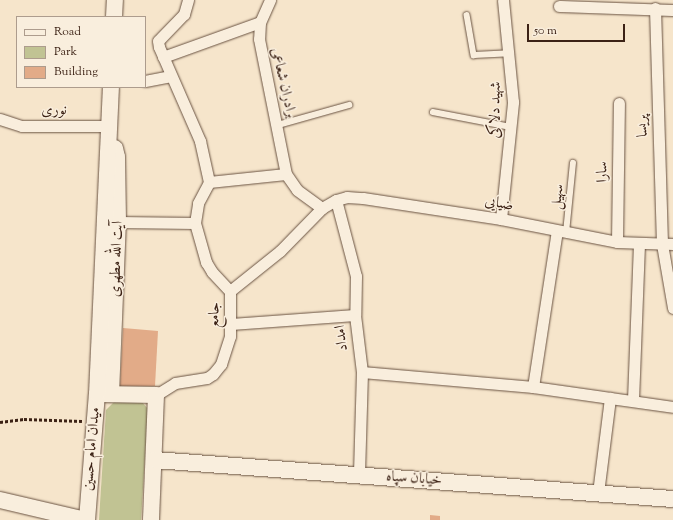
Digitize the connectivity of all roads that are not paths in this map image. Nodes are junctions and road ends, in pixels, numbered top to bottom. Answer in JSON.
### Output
{"nodes":[{"id":1,"x":115,"y":0,"type":"edge"},
{"id":2,"x":188,"y":0,"type":"edge"},
{"id":3,"x":270,"y":0,"type":"edge"},
{"id":4,"x":503,"y":0,"type":"edge"},
{"id":5,"x":559,"y":6,"type":"dead end"},
{"id":6,"x":655,"y":8,"type":"junction"},
{"id":7,"x":673,"y":10,"type":"edge"},
{"id":8,"x":467,"y":15,"type":"dead end"},
{"id":9,"x":114,"y":16,"type":"edge"},
{"id":10,"x":260,"y":22,"type":"junction"},
{"id":11,"x":509,"y":53,"type":"junction"},
{"id":12,"x":163,"y":56,"type":"junction"},
{"id":13,"x":170,"y":76,"type":"junction"},
{"id":14,"x":146,"y":81,"type":"edge"},
{"id":15,"x":112,"y":88,"type":"edge"},
{"id":16,"x":619,"y":103,"type":"dead end"},
{"id":17,"x":349,"y":105,"type":"dead end"},
{"id":18,"x":433,"y":112,"type":"dead end"},
{"id":19,"x":0,"y":119,"type":"edge"},
{"id":20,"x":278,"y":125,"type":"junction"},
{"id":21,"x":108,"y":126,"type":"junction"},
{"id":22,"x":512,"y":128,"type":"junction"},
{"id":23,"x":573,"y":163,"type":"dead end"},
{"id":24,"x":286,"y":174,"type":"junction"},
{"id":25,"x":209,"y":182,"type":"junction"},
{"id":26,"x":336,"y":200,"type":"junction"},
{"id":27,"x":322,"y":208,"type":"junction"},
{"id":28,"x":501,"y":220,"type":"junction"},
{"id":29,"x":118,"y":222,"type":"junction"},
{"id":30,"x":195,"y":223,"type":"junction"},
{"id":31,"x":561,"y":232,"type":"junction"},
{"id":32,"x":617,"y":242,"type":"junction"},
{"id":33,"x":639,"y":244,"type":"junction"},
{"id":34,"x":667,"y":244,"type":"edge"},
{"id":35,"x":230,"y":290,"type":"junction"},
{"id":36,"x":673,"y":308,"type":"edge"},
{"id":37,"x":355,"y":315,"type":"junction"},
{"id":38,"x":231,"y":324,"type":"junction"},
{"id":39,"x":362,"y":372,"type":"junction"},
{"id":40,"x":534,"y":387,"type":"junction"},
{"id":41,"x":104,"y":394,"type":"junction"},
{"id":42,"x":156,"y":395,"type":"junction"},
{"id":43,"x":610,"y":398,"type":"junction"},
{"id":44,"x":633,"y":400,"type":"junction"},
{"id":45,"x":673,"y":407,"type":"edge"},
{"id":46,"x":155,"y":460,"type":"junction"},
{"id":47,"x":359,"y":475,"type":"junction"},
{"id":48,"x":598,"y":493,"type":"junction"},
{"id":49,"x":673,"y":499,"type":"edge"},
{"id":50,"x":0,"y":500,"type":"edge"},
{"id":51,"x":58,"y":517,"type":"edge"},
{"id":52,"x":86,"y":520,"type":"edge"},
{"id":53,"x":151,"y":520,"type":"edge"}],
"edges":[{"from":1,"to":9,"type":"main road"},
{"from":2,"to":12,"type":"street"},
{"from":3,"to":10,"type":"street","name":"برادران شعاعی"},
{"from":4,"to":11,"type":"street","name":"شهید دلاکی"},
{"from":5,"to":6,"type":"street"},
{"from":6,"to":7,"type":"street"},
{"from":6,"to":34,"type":"street","name":"پریسا"},
{"from":8,"to":11,"type":"lane"},
{"from":10,"to":12,"type":"street"},
{"from":10,"to":20,"type":"street","name":"برادران شعاعی"},
{"from":11,"to":22,"type":"street","name":"شهید دلاکی"},
{"from":12,"to":13,"type":"street"},
{"from":13,"to":14,"type":"street"},
{"from":13,"to":25,"type":"street"},
{"from":15,"to":21,"type":"main road","name":"آیت الله مطهری"},
{"from":16,"to":32,"type":"street","name":"سارا"},
{"from":17,"to":20,"type":"lane"},
{"from":18,"to":22,"type":"lane"},
{"from":19,"to":21,"type":"street","name":"نوری"},
{"from":20,"to":24,"type":"street","name":"برادران شعاعی"},
{"from":21,"to":29,"type":"main road","name":"آیت الله مطهری"},
{"from":21,"to":41,"type":"main road","name":"آیت الله مطهری"},
{"from":22,"to":28,"type":"street","name":"شهید دلاکی"},
{"from":23,"to":31,"type":"lane","name":"سهیل"},
{"from":24,"to":25,"type":"street"},
{"from":24,"to":27,"type":"street"},
{"from":25,"to":30,"type":"street"},
{"from":26,"to":27,"type":"street","name":"ضیایی"},
{"from":26,"to":28,"type":"street","name":"ضیایی"},
{"from":26,"to":37,"type":"street","name":"امداد"},
{"from":27,"to":35,"type":"street","name":"جامع"},
{"from":28,"to":31,"type":"street","name":"ضیایی"},
{"from":29,"to":30,"type":"street"},
{"from":29,"to":41,"type":"main road","name":"آیت الله مطهری"},
{"from":30,"to":35,"type":"street"},
{"from":31,"to":32,"type":"street","name":"ضیایی"},
{"from":31,"to":40,"type":"street"},
{"from":32,"to":33,"type":"street","name":"ضیایی"},
{"from":33,"to":34,"type":"street","name":"ضیایی"},
{"from":33,"to":44,"type":"street"},
{"from":34,"to":36,"type":"street","name":"پریسا"},
{"from":35,"to":38,"type":"street","name":"جامع"},
{"from":37,"to":38,"type":"street"},
{"from":37,"to":39,"type":"street","name":"امداد"},
{"from":38,"to":42,"type":"street","name":"جامع"},
{"from":39,"to":40,"type":"street"},
{"from":39,"to":47,"type":"street","name":"امداد"},
{"from":40,"to":43,"type":"street"},
{"from":41,"to":42,"type":"main road","name":"میدان امام حسین"},
{"from":41,"to":52,"type":"main road","name":"میدان امام حسین"},
{"from":42,"to":46,"type":"main road"},
{"from":43,"to":44,"type":"street"},
{"from":43,"to":48,"type":"street"},
{"from":44,"to":45,"type":"street"},
{"from":46,"to":47,"type":"main road","name":"خیابان سپاه"},
{"from":46,"to":53,"type":"main road"},
{"from":47,"to":48,"type":"main road","name":"خیابان سپاه"},
{"from":48,"to":49,"type":"main road","name":"خیابان سپاه"},
{"from":50,"to":51,"type":"main road"},
{"from":51,"to":52,"type":"main road"}]}
